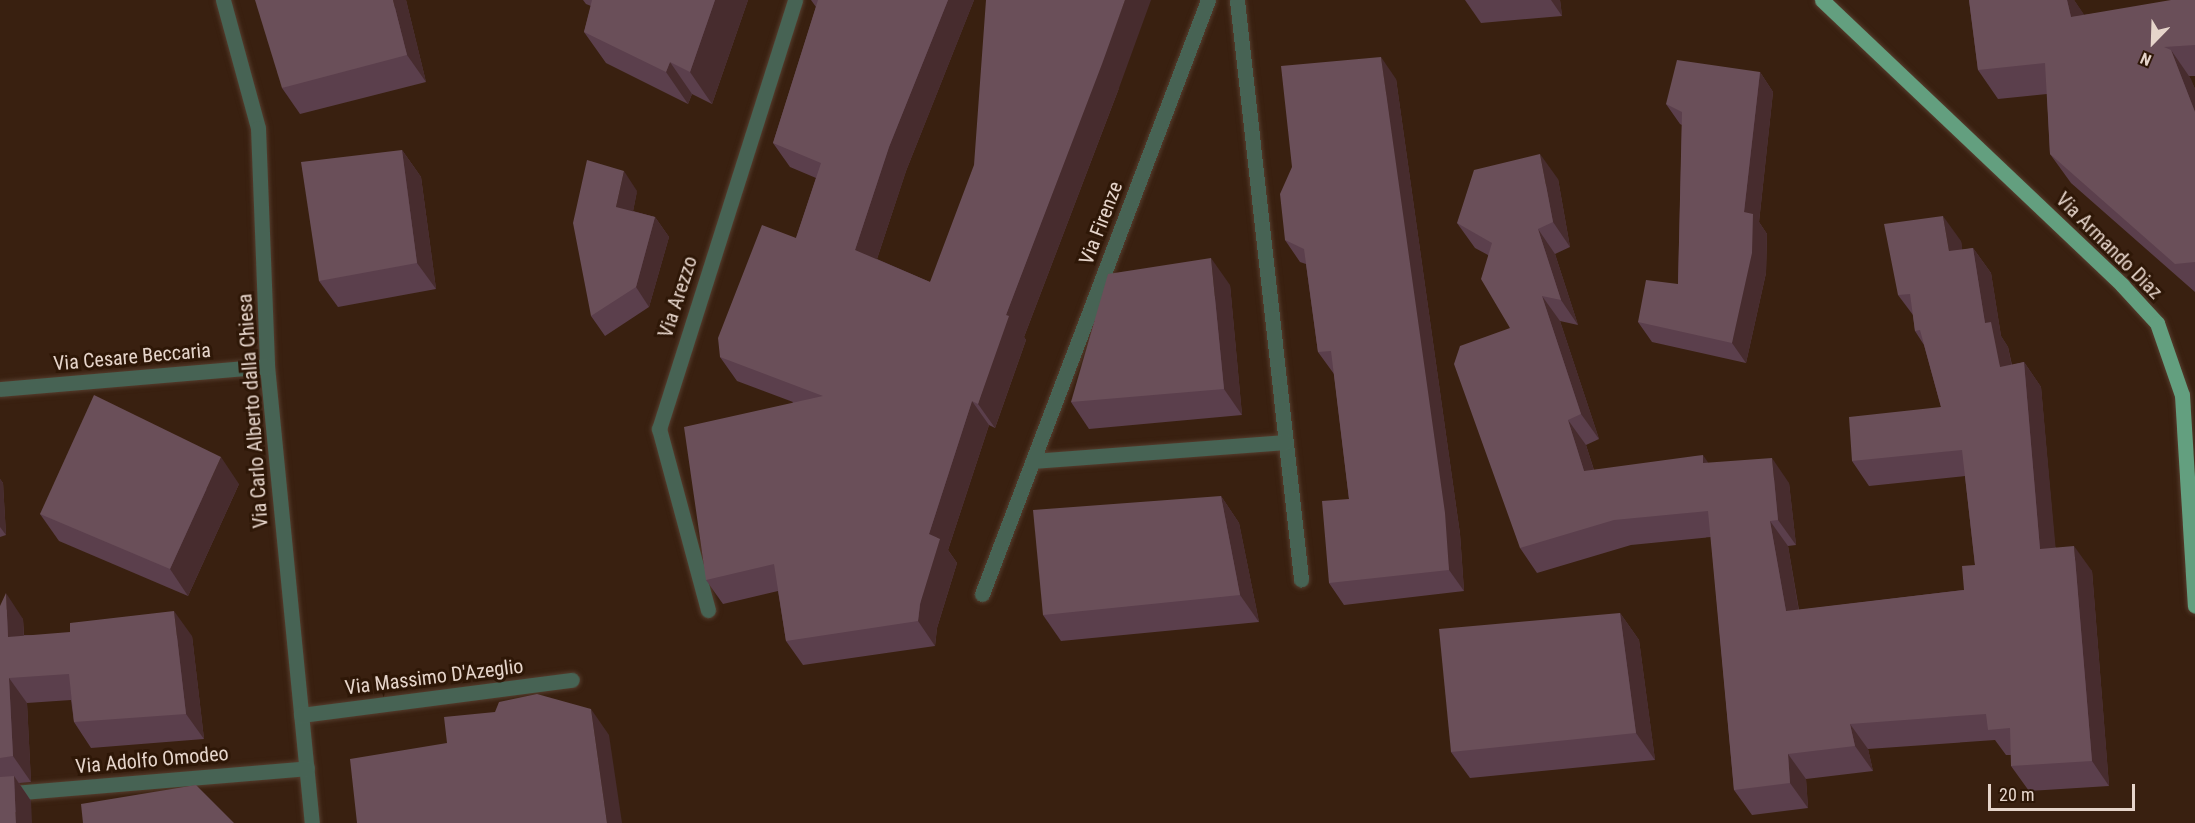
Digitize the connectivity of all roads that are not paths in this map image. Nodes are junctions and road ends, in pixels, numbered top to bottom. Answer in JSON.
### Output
{"nodes":[{"id":1,"x":223,"y":0,"type":"edge"},
{"id":2,"x":795,"y":0,"type":"edge"},
{"id":3,"x":1208,"y":0,"type":"edge"},
{"id":4,"x":1237,"y":0,"type":"edge"},
{"id":5,"x":1822,"y":0,"type":"edge"},
{"id":6,"x":267,"y":366,"type":"junction"},
{"id":7,"x":0,"y":389,"type":"edge"},
{"id":8,"x":2188,"y":394,"type":"edge"},
{"id":9,"x":1285,"y":442,"type":"junction"},
{"id":10,"x":1033,"y":461,"type":"junction"},
{"id":11,"x":1301,"y":579,"type":"dead end"},
{"id":12,"x":982,"y":594,"type":"dead end"},
{"id":13,"x":2195,"y":606,"type":"edge"},
{"id":14,"x":708,"y":610,"type":"dead end"},
{"id":15,"x":572,"y":680,"type":"dead end"},
{"id":16,"x":301,"y":715,"type":"junction"},
{"id":17,"x":307,"y":768,"type":"junction"},
{"id":18,"x":0,"y":794,"type":"edge"},
{"id":19,"x":312,"y":823,"type":"edge"}],
"edges":[{"from":1,"to":6,"type":"street","name":"Via Carlo Alberto dalla Chiesa"},
{"from":2,"to":14,"type":"street","name":"Via Arezzo"},
{"from":3,"to":10,"type":"street","name":"Via Firenze"},
{"from":4,"to":9,"type":"street"},
{"from":5,"to":8,"type":"main road","name":"Via Armando Diaz"},
{"from":6,"to":7,"type":"street","name":"Via Cesare Beccaria"},
{"from":6,"to":16,"type":"street","name":"Via Carlo Alberto dalla Chiesa"},
{"from":8,"to":13,"type":"main road","name":"Via Armando Diaz"},
{"from":9,"to":10,"type":"street"},
{"from":9,"to":11,"type":"street"},
{"from":10,"to":12,"type":"street","name":"Via Firenze"},
{"from":15,"to":16,"type":"street","name":"Via Massimo D'Azeglio"},
{"from":16,"to":17,"type":"street","name":"Via Carlo Alberto dalla Chiesa"},
{"from":17,"to":18,"type":"street","name":"Via Adolfo Omodeo"},
{"from":17,"to":19,"type":"street","name":"Via Carlo Alberto dalla Chiesa"}]}
